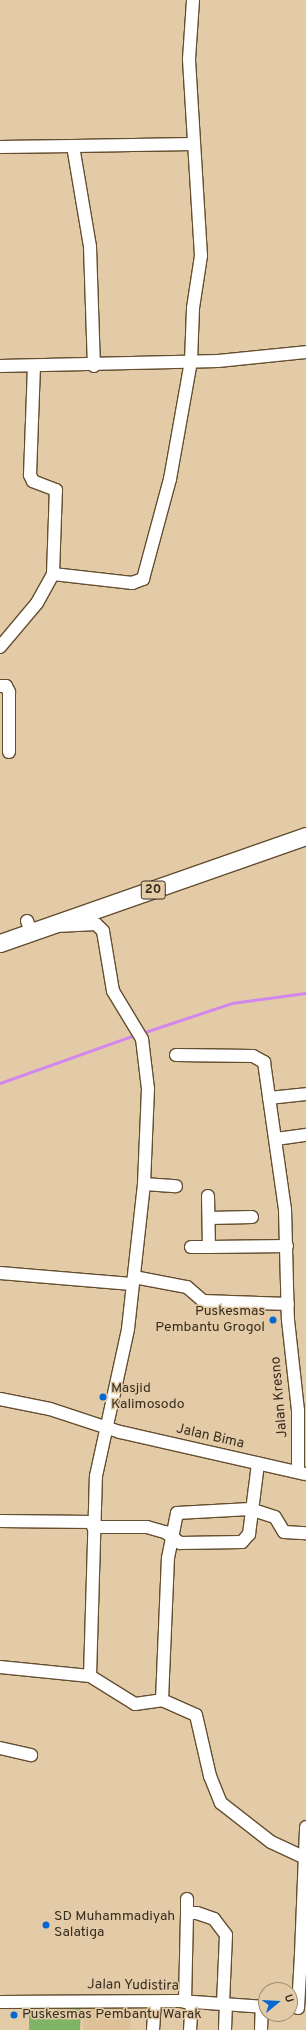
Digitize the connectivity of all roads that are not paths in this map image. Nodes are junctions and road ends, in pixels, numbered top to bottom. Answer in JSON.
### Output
{"nodes":[{"id":1,"x":193,"y":0,"type":"edge"},
{"id":2,"x":193,"y":144,"type":"junction"},
{"id":3,"x":73,"y":146,"type":"junction"},
{"id":4,"x":0,"y":147,"type":"edge"},
{"id":5,"x":306,"y":352,"type":"edge"},
{"id":6,"x":191,"y":360,"type":"junction"},
{"id":7,"x":0,"y":366,"type":"edge"},
{"id":8,"x":94,"y":366,"type":"junction"},
{"id":9,"x":34,"y":368,"type":"junction"},
{"id":10,"x":53,"y":574,"type":"junction"},
{"id":11,"x":0,"y":647,"type":"edge"},
{"id":12,"x":0,"y":686,"type":"edge"},
{"id":13,"x":9,"y":752,"type":"edge"},
{"id":14,"x":306,"y":825,"type":"edge"},
{"id":15,"x":306,"y":836,"type":"edge"},
{"id":16,"x":29,"y":926,"type":"junction"},
{"id":17,"x":0,"y":931,"type":"edge"},
{"id":18,"x":0,"y":943,"type":"edge"},
{"id":19,"x":176,"y":1055,"type":"dead end"},
{"id":20,"x":306,"y":1094,"type":"edge"},
{"id":21,"x":269,"y":1098,"type":"junction"},
{"id":22,"x":306,"y":1135,"type":"edge"},
{"id":23,"x":276,"y":1139,"type":"junction"},
{"id":24,"x":144,"y":1184,"type":"junction"},
{"id":25,"x":176,"y":1186,"type":"dead end"},
{"id":26,"x":208,"y":1196,"type":"dead end"},
{"id":27,"x":252,"y":1217,"type":"dead end"},
{"id":28,"x":209,"y":1218,"type":"junction"},
{"id":29,"x":287,"y":1246,"type":"junction"},
{"id":30,"x":191,"y":1247,"type":"dead end"},
{"id":31,"x":209,"y":1247,"type":"junction"},
{"id":32,"x":0,"y":1273,"type":"edge"},
{"id":33,"x":133,"y":1280,"type":"junction"},
{"id":34,"x":288,"y":1304,"type":"junction"},
{"id":35,"x":301,"y":1391,"type":"edge"},
{"id":36,"x":0,"y":1400,"type":"edge"},
{"id":37,"x":107,"y":1429,"type":"junction"},
{"id":38,"x":258,"y":1464,"type":"junction"},
{"id":39,"x":302,"y":1473,"type":"edge"},
{"id":40,"x":250,"y":1509,"type":"junction"},
{"id":41,"x":0,"y":1521,"type":"edge"},
{"id":42,"x":93,"y":1524,"type":"junction"},
{"id":43,"x":306,"y":1533,"type":"edge"},
{"id":44,"x":172,"y":1538,"type":"junction"},
{"id":45,"x":0,"y":1667,"type":"edge"},
{"id":46,"x":90,"y":1676,"type":"junction"},
{"id":47,"x":162,"y":1700,"type":"junction"},
{"id":48,"x":0,"y":1748,"type":"edge"},
{"id":49,"x":31,"y":1755,"type":"dead end"},
{"id":50,"x":306,"y":1828,"type":"edge"},
{"id":51,"x":306,"y":1834,"type":"edge"},
{"id":52,"x":303,"y":1858,"type":"junction"},
{"id":53,"x":304,"y":1898,"type":"edge"},
{"id":54,"x":187,"y":1899,"type":"dead end"},
{"id":55,"x":187,"y":1913,"type":"junction"},
{"id":56,"x":303,"y":1955,"type":"edge"},
{"id":57,"x":0,"y":2002,"type":"edge"},
{"id":58,"x":155,"y":2002,"type":"junction"},
{"id":59,"x":189,"y":2002,"type":"junction"},
{"id":60,"x":225,"y":2004,"type":"junction"},
{"id":61,"x":258,"y":2007,"type":"edge"},
{"id":62,"x":298,"y":2008,"type":"edge"},
{"id":63,"x":153,"y":2030,"type":"edge"},
{"id":64,"x":190,"y":2030,"type":"edge"},
{"id":65,"x":225,"y":2030,"type":"edge"}],
"edges":[{"from":1,"to":2,"type":"street"},
{"from":2,"to":3,"type":"street"},
{"from":2,"to":6,"type":"street"},
{"from":3,"to":4,"type":"street"},
{"from":3,"to":8,"type":"street"},
{"from":5,"to":6,"type":"street"},
{"from":6,"to":8,"type":"street"},
{"from":6,"to":10,"type":"street"},
{"from":7,"to":9,"type":"street"},
{"from":8,"to":9,"type":"street"},
{"from":9,"to":10,"type":"street"},
{"from":10,"to":11,"type":"street"},
{"from":12,"to":13,"type":"street"},
{"from":14,"to":16,"type":"highway","number":"20"},
{"from":15,"to":16,"type":"highway","number":"20"},
{"from":16,"to":17,"type":"highway","number":"20"},
{"from":16,"to":18,"type":"highway","number":"20"},
{"from":16,"to":24,"type":"street"},
{"from":19,"to":21,"type":"street","name":"Jalan Kresno"},
{"from":20,"to":21,"type":"street"},
{"from":21,"to":23,"type":"street","name":"Jalan Kresno"},
{"from":22,"to":23,"type":"street"},
{"from":23,"to":29,"type":"street","name":"Jalan Kresno"},
{"from":24,"to":25,"type":"street"},
{"from":24,"to":33,"type":"street"},
{"from":26,"to":28,"type":"street"},
{"from":27,"to":28,"type":"street"},
{"from":28,"to":31,"type":"street"},
{"from":29,"to":31,"type":"street"},
{"from":29,"to":34,"type":"street","name":"Jalan Kresno"},
{"from":30,"to":31,"type":"street"},
{"from":32,"to":33,"type":"street"},
{"from":33,"to":34,"type":"street"},
{"from":33,"to":37,"type":"street"},
{"from":34,"to":35,"type":"street","name":"Jalan Kresno"},
{"from":35,"to":39,"type":"street","name":"Jalan Kresno"},
{"from":36,"to":37,"type":"street","name":"Jalan Bima"},
{"from":37,"to":38,"type":"street","name":"Jalan Bima"},
{"from":37,"to":42,"type":"street"},
{"from":38,"to":39,"type":"street","name":"Jalan Bima"},
{"from":38,"to":40,"type":"street"},
{"from":40,"to":43,"type":"street"},
{"from":40,"to":44,"type":"street"},
{"from":40,"to":44,"type":"street"},
{"from":41,"to":42,"type":"street"},
{"from":42,"to":44,"type":"street"},
{"from":42,"to":46,"type":"street"},
{"from":44,"to":47,"type":"street"},
{"from":45,"to":46,"type":"street"},
{"from":46,"to":47,"type":"street"},
{"from":47,"to":52,"type":"street"},
{"from":48,"to":49,"type":"street"},
{"from":50,"to":51,"type":"street"},
{"from":51,"to":52,"type":"street"},
{"from":52,"to":53,"type":"street"},
{"from":53,"to":56,"type":"street"},
{"from":54,"to":55,"type":"street"},
{"from":55,"to":59,"type":"street"},
{"from":55,"to":60,"type":"street"},
{"from":56,"to":62,"type":"street"},
{"from":57,"to":58,"type":"street","name":"Jalan Yudistira"},
{"from":58,"to":59,"type":"street","name":"Jalan Yudistira"},
{"from":58,"to":63,"type":"street"},
{"from":59,"to":60,"type":"street","name":"Jalan Yudistira"},
{"from":59,"to":64,"type":"street"},
{"from":60,"to":61,"type":"street","name":"Jalan Yudistira"},
{"from":60,"to":65,"type":"street"}]}
